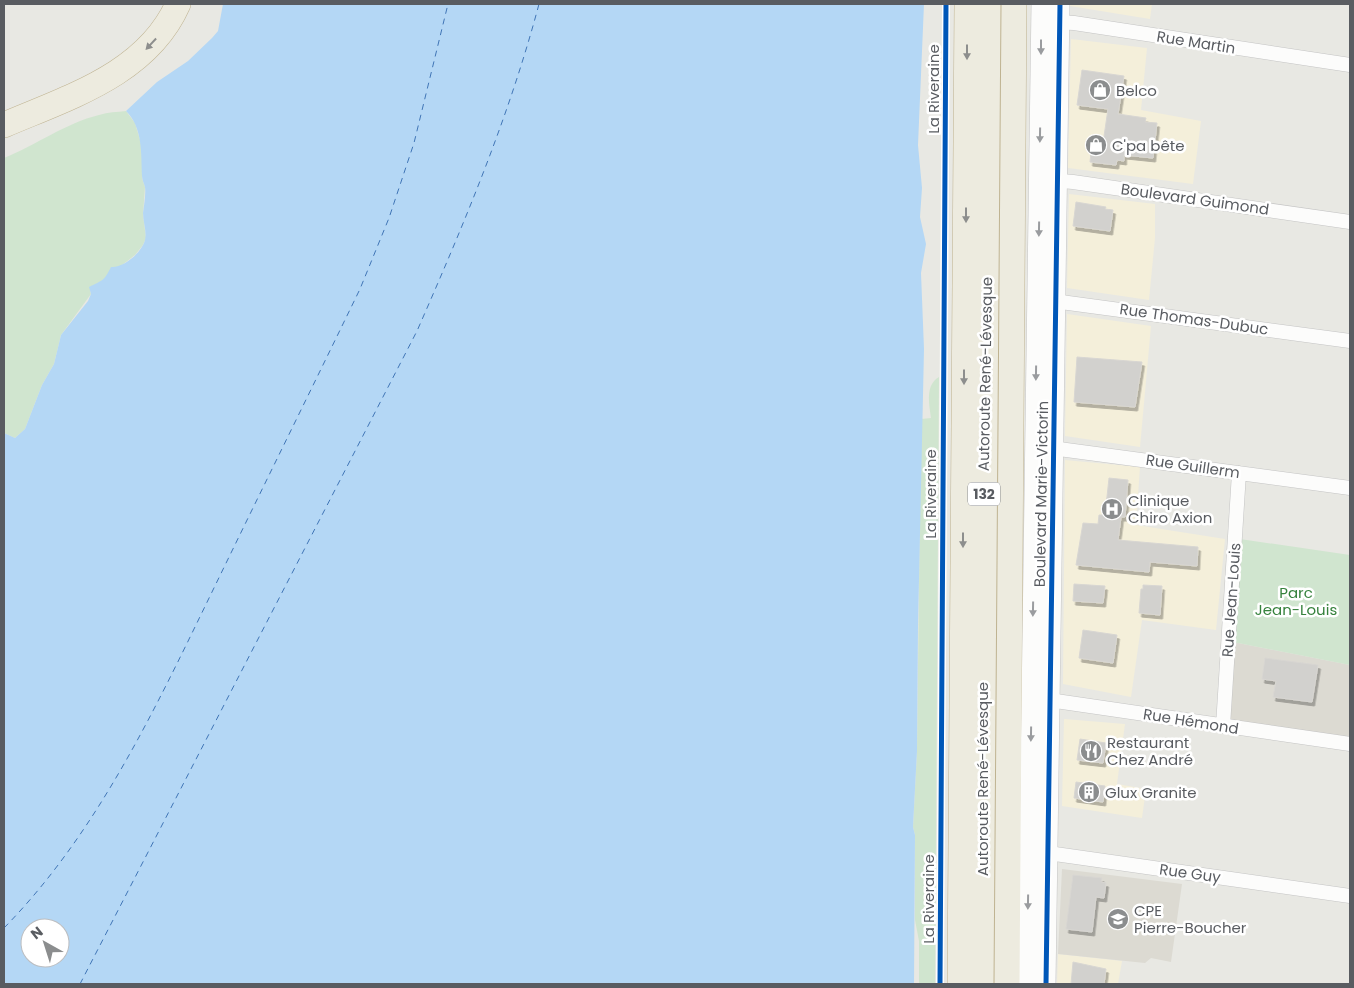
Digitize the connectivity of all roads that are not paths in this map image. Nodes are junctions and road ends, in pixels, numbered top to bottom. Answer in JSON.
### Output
{"nodes":[{"id":1,"x":178,"y":4,"type":"edge"},
{"id":2,"x":967,"y":4,"type":"edge"},
{"id":3,"x":988,"y":4,"type":"edge"},
{"id":4,"x":1002,"y":4,"type":"edge"},
{"id":5,"x":1014,"y":4,"type":"edge"},
{"id":6,"x":1041,"y":13,"type":"edge"},
{"id":7,"x":1060,"y":13,"type":"edge"},
{"id":8,"x":1350,"y":65,"type":"edge"},
{"id":9,"x":6,"y":122,"type":"edge"},
{"id":10,"x":1048,"y":180,"type":"junction"},
{"id":11,"x":1350,"y":222,"type":"edge"},
{"id":12,"x":1037,"y":299,"type":"junction"},
{"id":13,"x":1056,"y":300,"type":"junction"},
{"id":14,"x":1350,"y":341,"type":"edge"},
{"id":15,"x":1035,"y":447,"type":"junction"},
{"id":16,"x":1054,"y":447,"type":"junction"},
{"id":17,"x":1239,"y":473,"type":"junction"},
{"id":18,"x":1350,"y":488,"type":"edge"},
{"id":19,"x":1032,"y":699,"type":"junction"},
{"id":20,"x":1050,"y":700,"type":"junction"},
{"id":21,"x":1223,"y":726,"type":"junction"},
{"id":22,"x":1350,"y":744,"type":"edge"},
{"id":23,"x":1038,"y":853,"type":"junction"},
{"id":24,"x":1350,"y":896,"type":"edge"},
{"id":25,"x":960,"y":984,"type":"edge"},
{"id":26,"x":981,"y":984,"type":"edge"},
{"id":27,"x":995,"y":984,"type":"edge"},
{"id":28,"x":1007,"y":984,"type":"edge"},
{"id":29,"x":1027,"y":984,"type":"edge"},
{"id":30,"x":1046,"y":984,"type":"edge"}],
"edges":[{"from":1,"to":9,"type":"highway","one_way":true},
{"from":2,"to":25,"type":"highway","name":"Autoroute René-Lévesque","one_way":true},
{"from":3,"to":26,"type":"highway","name":"Autoroute René-Lévesque","number":"132"},
{"from":4,"to":27,"type":"highway"},
{"from":5,"to":28,"type":"highway"},
{"from":6,"to":7,"type":"street","name":"Rue Martin"},
{"from":6,"to":10,"type":"street","name":"Boulevard Marie-Victorin","one_way":true},
{"from":7,"to":8,"type":"street","name":"Rue Martin"},
{"from":7,"to":10,"type":"street","name":"Boulevard Marie-Victorin"},
{"from":10,"to":11,"type":"street","name":"Boulevard Guimond"},
{"from":10,"to":12,"type":"street","name":"Boulevard Marie-Victorin","one_way":true},
{"from":10,"to":13,"type":"street","name":"Boulevard Marie-Victorin"},
{"from":12,"to":13,"type":"street","name":"Rue Thomas-Dubuc"},
{"from":12,"to":15,"type":"street","name":"Boulevard Marie-Victorin","one_way":true},
{"from":13,"to":14,"type":"street","name":"Rue Thomas-Dubuc"},
{"from":13,"to":16,"type":"street","name":"Boulevard Marie-Victorin"},
{"from":15,"to":16,"type":"street","name":"Rue Guillerm"},
{"from":15,"to":19,"type":"street","name":"Boulevard Marie-Victorin","one_way":true},
{"from":16,"to":17,"type":"street","name":"Rue Guillerm"},
{"from":16,"to":20,"type":"street","name":"Boulevard Marie-Victorin"},
{"from":17,"to":18,"type":"street","name":"Rue Guillerm"},
{"from":17,"to":21,"type":"street","name":"Rue Jean-Louis"},
{"from":19,"to":20,"type":"street","name":"Rue Hémond"},
{"from":19,"to":23,"type":"street","name":"Boulevard Marie-Victorin","one_way":true},
{"from":20,"to":21,"type":"street","name":"Rue Hémond"},
{"from":20,"to":23,"type":"street","name":"Boulevard Marie-Victorin"},
{"from":21,"to":22,"type":"street","name":"Rue Hémond"},
{"from":23,"to":24,"type":"street","name":"Rue Guy"},
{"from":23,"to":29,"type":"street","name":"Boulevard Marie-Victorin","one_way":true},
{"from":23,"to":30,"type":"street","name":"Boulevard Marie-Victorin"}]}
